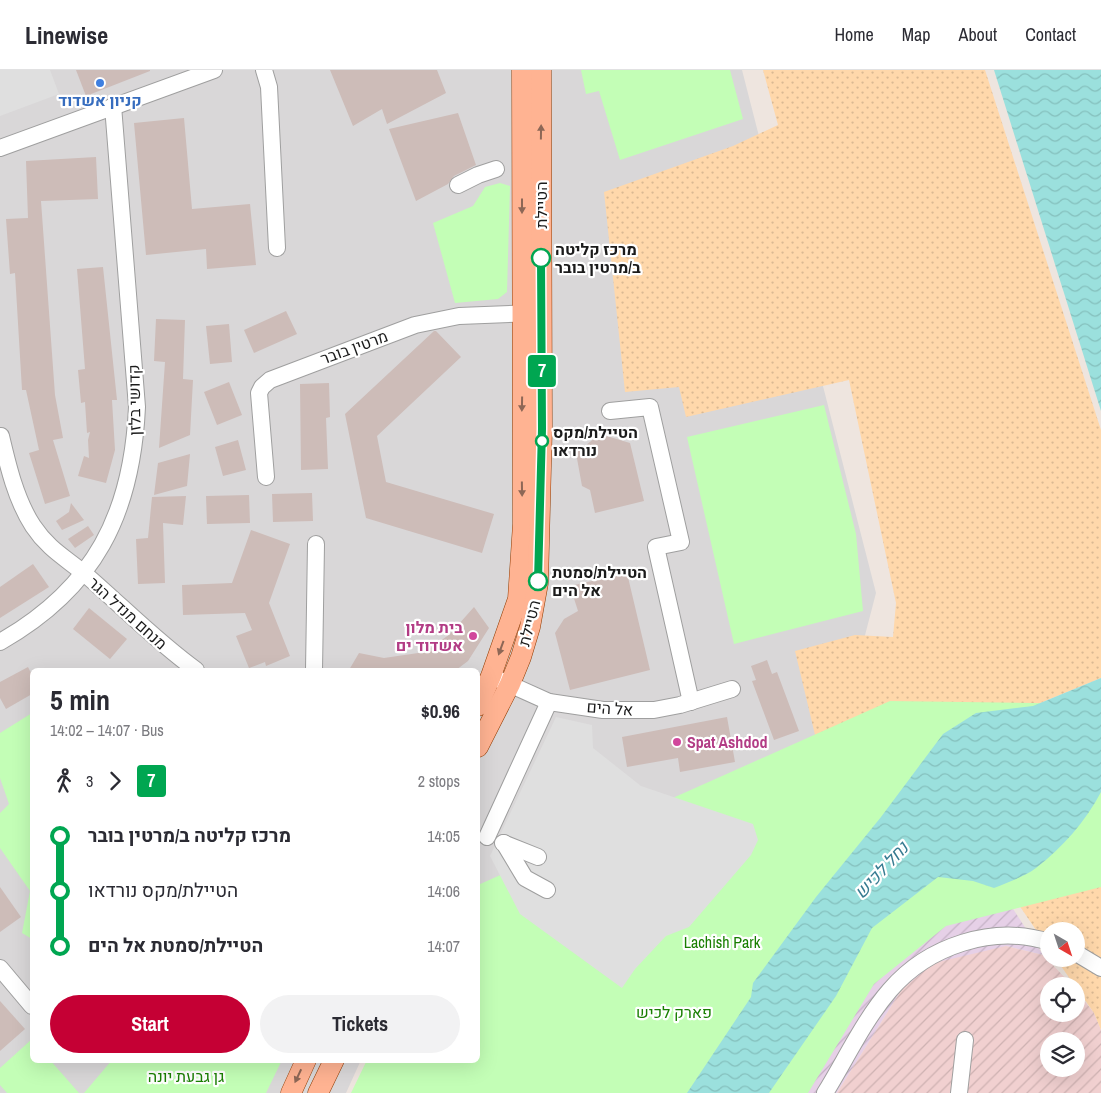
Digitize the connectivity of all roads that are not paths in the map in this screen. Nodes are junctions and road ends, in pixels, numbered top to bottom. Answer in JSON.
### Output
{"nodes":[{"id":1,"x":214,"y":70,"type":"edge"},
{"id":2,"x":264,"y":70,"type":"edge"},
{"id":3,"x":522,"y":70,"type":"edge"},
{"id":4,"x":541,"y":70,"type":"edge"},
{"id":5,"x":113,"y":106,"type":"junction"},
{"id":6,"x":0,"y":148,"type":"edge"},
{"id":7,"x":540,"y":166,"type":"junction"},
{"id":8,"x":496,"y":169,"type":"dead end"},
{"id":9,"x":522,"y":174,"type":"junction"},
{"id":10,"x":458,"y":185,"type":"dead end"},
{"id":11,"x":277,"y":248,"type":"dead end"},
{"id":12,"x":532,"y":313,"type":"junction"},
{"id":13,"x":610,"y":411,"type":"dead end"},
{"id":14,"x":1,"y":436,"type":"edge"},
{"id":15,"x":266,"y":477,"type":"dead end"},
{"id":16,"x":316,"y":544,"type":"dead end"},
{"id":17,"x":84,"y":574,"type":"junction"},
{"id":18,"x":0,"y":642,"type":"edge"},
{"id":19,"x":193,"y":668,"type":"edge"},
{"id":20,"x":314,"y":668,"type":"edge"},
{"id":21,"x":491,"y":676,"type":"junction"},
{"id":22,"x":510,"y":684,"type":"junction"},
{"id":23,"x":732,"y":689,"type":"dead end"},
{"id":24,"x":480,"y":701,"type":"edge"},
{"id":25,"x":548,"y":702,"type":"junction"},
{"id":26,"x":691,"y":702,"type":"junction"},
{"id":27,"x":480,"y":743,"type":"edge"},
{"id":28,"x":481,"y":838,"type":"edge"},
{"id":29,"x":504,"y":843,"type":"junction"},
{"id":30,"x":538,"y":857,"type":"dead end"},
{"id":31,"x":546,"y":890,"type":"dead end"},
{"id":32,"x":1040,"y":940,"type":"edge"},
{"id":33,"x":1085,"y":958,"type":"edge"},
{"id":34,"x":0,"y":968,"type":"edge"},
{"id":35,"x":1101,"y":968,"type":"edge"},
{"id":36,"x":30,"y":1004,"type":"edge"},
{"id":37,"x":965,"y":1040,"type":"dead end"},
{"id":38,"x":305,"y":1063,"type":"edge"},
{"id":39,"x":333,"y":1063,"type":"edge"},
{"id":40,"x":291,"y":1093,"type":"edge"},
{"id":41,"x":318,"y":1093,"type":"edge"},
{"id":42,"x":825,"y":1093,"type":"edge"},
{"id":43,"x":959,"y":1093,"type":"edge"}],
"edges":[{"from":1,"to":5,"type":"street"},
{"from":2,"to":11,"type":"street"},
{"from":3,"to":9,"type":"main road","name":"הטיילת"},
{"from":7,"to":4,"type":"main road","name":"הטיילת","one_way":true},
{"from":5,"to":6,"type":"street"},
{"from":5,"to":17,"type":"street","name":"קדושי בלזן"},
{"from":7,"to":9,"type":"street"},
{"from":7,"to":12,"type":"main road","name":"הטיילת"},
{"from":8,"to":10,"type":"street"},
{"from":9,"to":12,"type":"main road","name":"הטיילת","one_way":true},
{"from":12,"to":15,"type":"street","name":"מרטין בובר"},
{"from":12,"to":21,"type":"main road","name":"הטיילת","one_way":true},
{"from":12,"to":22,"type":"main road","name":"הטיילת"},
{"from":13,"to":26,"type":"street"},
{"from":14,"to":17,"type":"street","name":"מנחם מנדל הגר"},
{"from":16,"to":20,"type":"street"},
{"from":17,"to":18,"type":"street","name":"קדושי בלזן"},
{"from":17,"to":19,"type":"street","name":"מנחם מנדל הגר"},
{"from":21,"to":22,"type":"street","name":"אל הים"},
{"from":21,"to":24,"type":"main road","name":"הטיילת"},
{"from":22,"to":25,"type":"street","name":"אל הים"},
{"from":22,"to":27,"type":"main road","name":"הטיילת"},
{"from":23,"to":26,"type":"street","name":"אל הים"},
{"from":25,"to":26,"type":"street","name":"אל הים"},
{"from":25,"to":28,"type":"street"},
{"from":28,"to":29,"type":"street"},
{"from":29,"to":30,"type":"street"},
{"from":29,"to":31,"type":"street"},
{"from":32,"to":42,"type":"street"},
{"from":33,"to":35,"type":"street"},
{"from":34,"to":36,"type":"street"},
{"from":37,"to":43,"type":"street"},
{"from":38,"to":40,"type":"main road","one_way":true},
{"from":39,"to":41,"type":"main road"}]}
